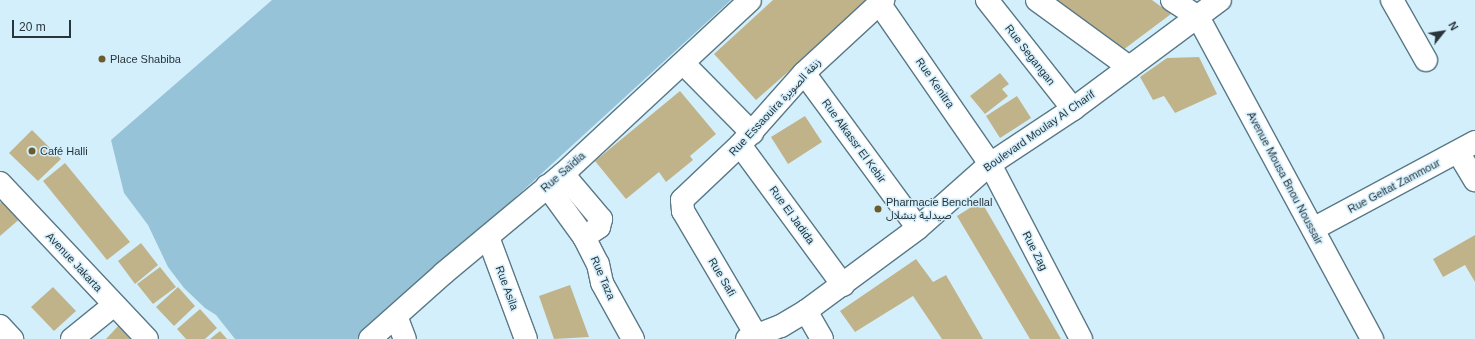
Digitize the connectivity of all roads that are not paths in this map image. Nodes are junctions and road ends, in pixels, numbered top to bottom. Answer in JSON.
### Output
{"nodes":[{"id":1,"x":750,"y":0,"type":"edge"},
{"id":2,"x":987,"y":0,"type":"edge"},
{"id":3,"x":1037,"y":0,"type":"edge"},
{"id":4,"x":1172,"y":0,"type":"edge"},
{"id":5,"x":1220,"y":0,"type":"edge"},
{"id":6,"x":1392,"y":0,"type":"edge"},
{"id":7,"x":881,"y":1,"type":"edge"},
{"id":8,"x":1198,"y":17,"type":"junction"},
{"id":9,"x":1426,"y":60,"type":"dead end"},
{"id":10,"x":684,"y":64,"type":"junction"},
{"id":11,"x":1129,"y":67,"type":"junction"},
{"id":12,"x":804,"y":73,"type":"junction"},
{"id":13,"x":1073,"y":109,"type":"junction"},
{"id":14,"x":746,"y":139,"type":"junction"},
{"id":15,"x":1466,"y":147,"type":"edge"},
{"id":16,"x":990,"y":164,"type":"junction"},
{"id":17,"x":555,"y":180,"type":"junction"},
{"id":18,"x":1475,"y":180,"type":"edge"},
{"id":19,"x":1,"y":184,"type":"edge"},
{"id":20,"x":687,"y":219,"type":"joint"},
{"id":21,"x":918,"y":228,"type":"junction"},
{"id":22,"x":1313,"y":229,"type":"junction"},
{"id":23,"x":488,"y":237,"type":"junction"},
{"id":24,"x":843,"y":285,"type":"junction"},
{"id":25,"x":114,"y":305,"type":"junction"},
{"id":26,"x":806,"y":311,"type":"junction"},
{"id":27,"x":396,"y":316,"type":"junction"},
{"id":28,"x":0,"y":326,"type":"edge"},
{"id":29,"x":751,"y":337,"type":"edge"},
{"id":30,"x":12,"y":339,"type":"edge"},
{"id":31,"x":72,"y":339,"type":"edge"},
{"id":32,"x":147,"y":339,"type":"edge"},
{"id":33,"x":370,"y":339,"type":"edge"},
{"id":34,"x":405,"y":339,"type":"edge"},
{"id":35,"x":526,"y":339,"type":"edge"},
{"id":36,"x":633,"y":339,"type":"edge"},
{"id":37,"x":822,"y":339,"type":"edge"},
{"id":38,"x":1081,"y":339,"type":"edge"},
{"id":39,"x":1372,"y":339,"type":"edge"}],
"edges":[{"from":1,"to":10,"type":"street","name":"Rue Saïdia"},
{"from":2,"to":13,"type":"street","name":"Rue Segangan"},
{"from":3,"to":11,"type":"street"},
{"from":4,"to":8,"type":"street"},
{"from":5,"to":8,"type":"street","name":"Boulevard Moulay Al Charif"},
{"from":6,"to":9,"type":"street"},
{"from":7,"to":12,"type":"street","name":"Rue Essaouira زنقة الصويرة"},
{"from":7,"to":16,"type":"street","name":"Rue Kenitra"},
{"from":8,"to":11,"type":"street","name":"Boulevard Moulay Al Charif"},
{"from":8,"to":22,"type":"street","name":"Avenue Mousa Bnou Noussair"},
{"from":10,"to":14,"type":"street","name":"Rue El Jadida"},
{"from":10,"to":17,"type":"street","name":"Rue Saïdia"},
{"from":11,"to":13,"type":"street","name":"Boulevard Moulay Al Charif"},
{"from":12,"to":14,"type":"street","name":"Rue Essaouira زنقة الصويرة"},
{"from":12,"to":21,"type":"street","name":"Rue Alkassr El Kebir"},
{"from":13,"to":16,"type":"street","name":"Boulevard Moulay Al Charif"},
{"from":14,"to":20,"type":"street","name":"Rue Essaouira زنقة الصويرة"},
{"from":14,"to":24,"type":"street","name":"Rue El Jadida"},
{"from":15,"to":18,"type":"street"},
{"from":15,"to":22,"type":"street","name":"Rue Geltat Zammour"},
{"from":16,"to":21,"type":"street","name":"Boulevard Moulay Al Charif"},
{"from":16,"to":38,"type":"street","name":"Rue Zag"},
{"from":17,"to":23,"type":"street","name":"Rue Saïdia"},
{"from":17,"to":36,"type":"street","name":"Rue Taza"},
{"from":19,"to":25,"type":"street","name":"Avenue Jakarta"},
{"from":20,"to":29,"type":"street","name":"Rue Safi"},
{"from":21,"to":24,"type":"street","name":"Boulevard Moulay Al Charif"},
{"from":22,"to":39,"type":"street","name":"Avenue Mousa Bnou Noussair"},
{"from":23,"to":27,"type":"street","name":"Rue Saïdia"},
{"from":23,"to":35,"type":"street","name":"Rue Asila"},
{"from":24,"to":26,"type":"street","name":"Boulevard Moulay Al Charif"},
{"from":25,"to":31,"type":"street"},
{"from":25,"to":32,"type":"street","name":"Avenue Jakarta"},
{"from":26,"to":29,"type":"street","name":"Boulevard Moulay Al Charif"},
{"from":26,"to":37,"type":"street"},
{"from":27,"to":33,"type":"street","name":"Rue Saïdia"},
{"from":27,"to":34,"type":"street"},
{"from":28,"to":30,"type":"street"}]}
